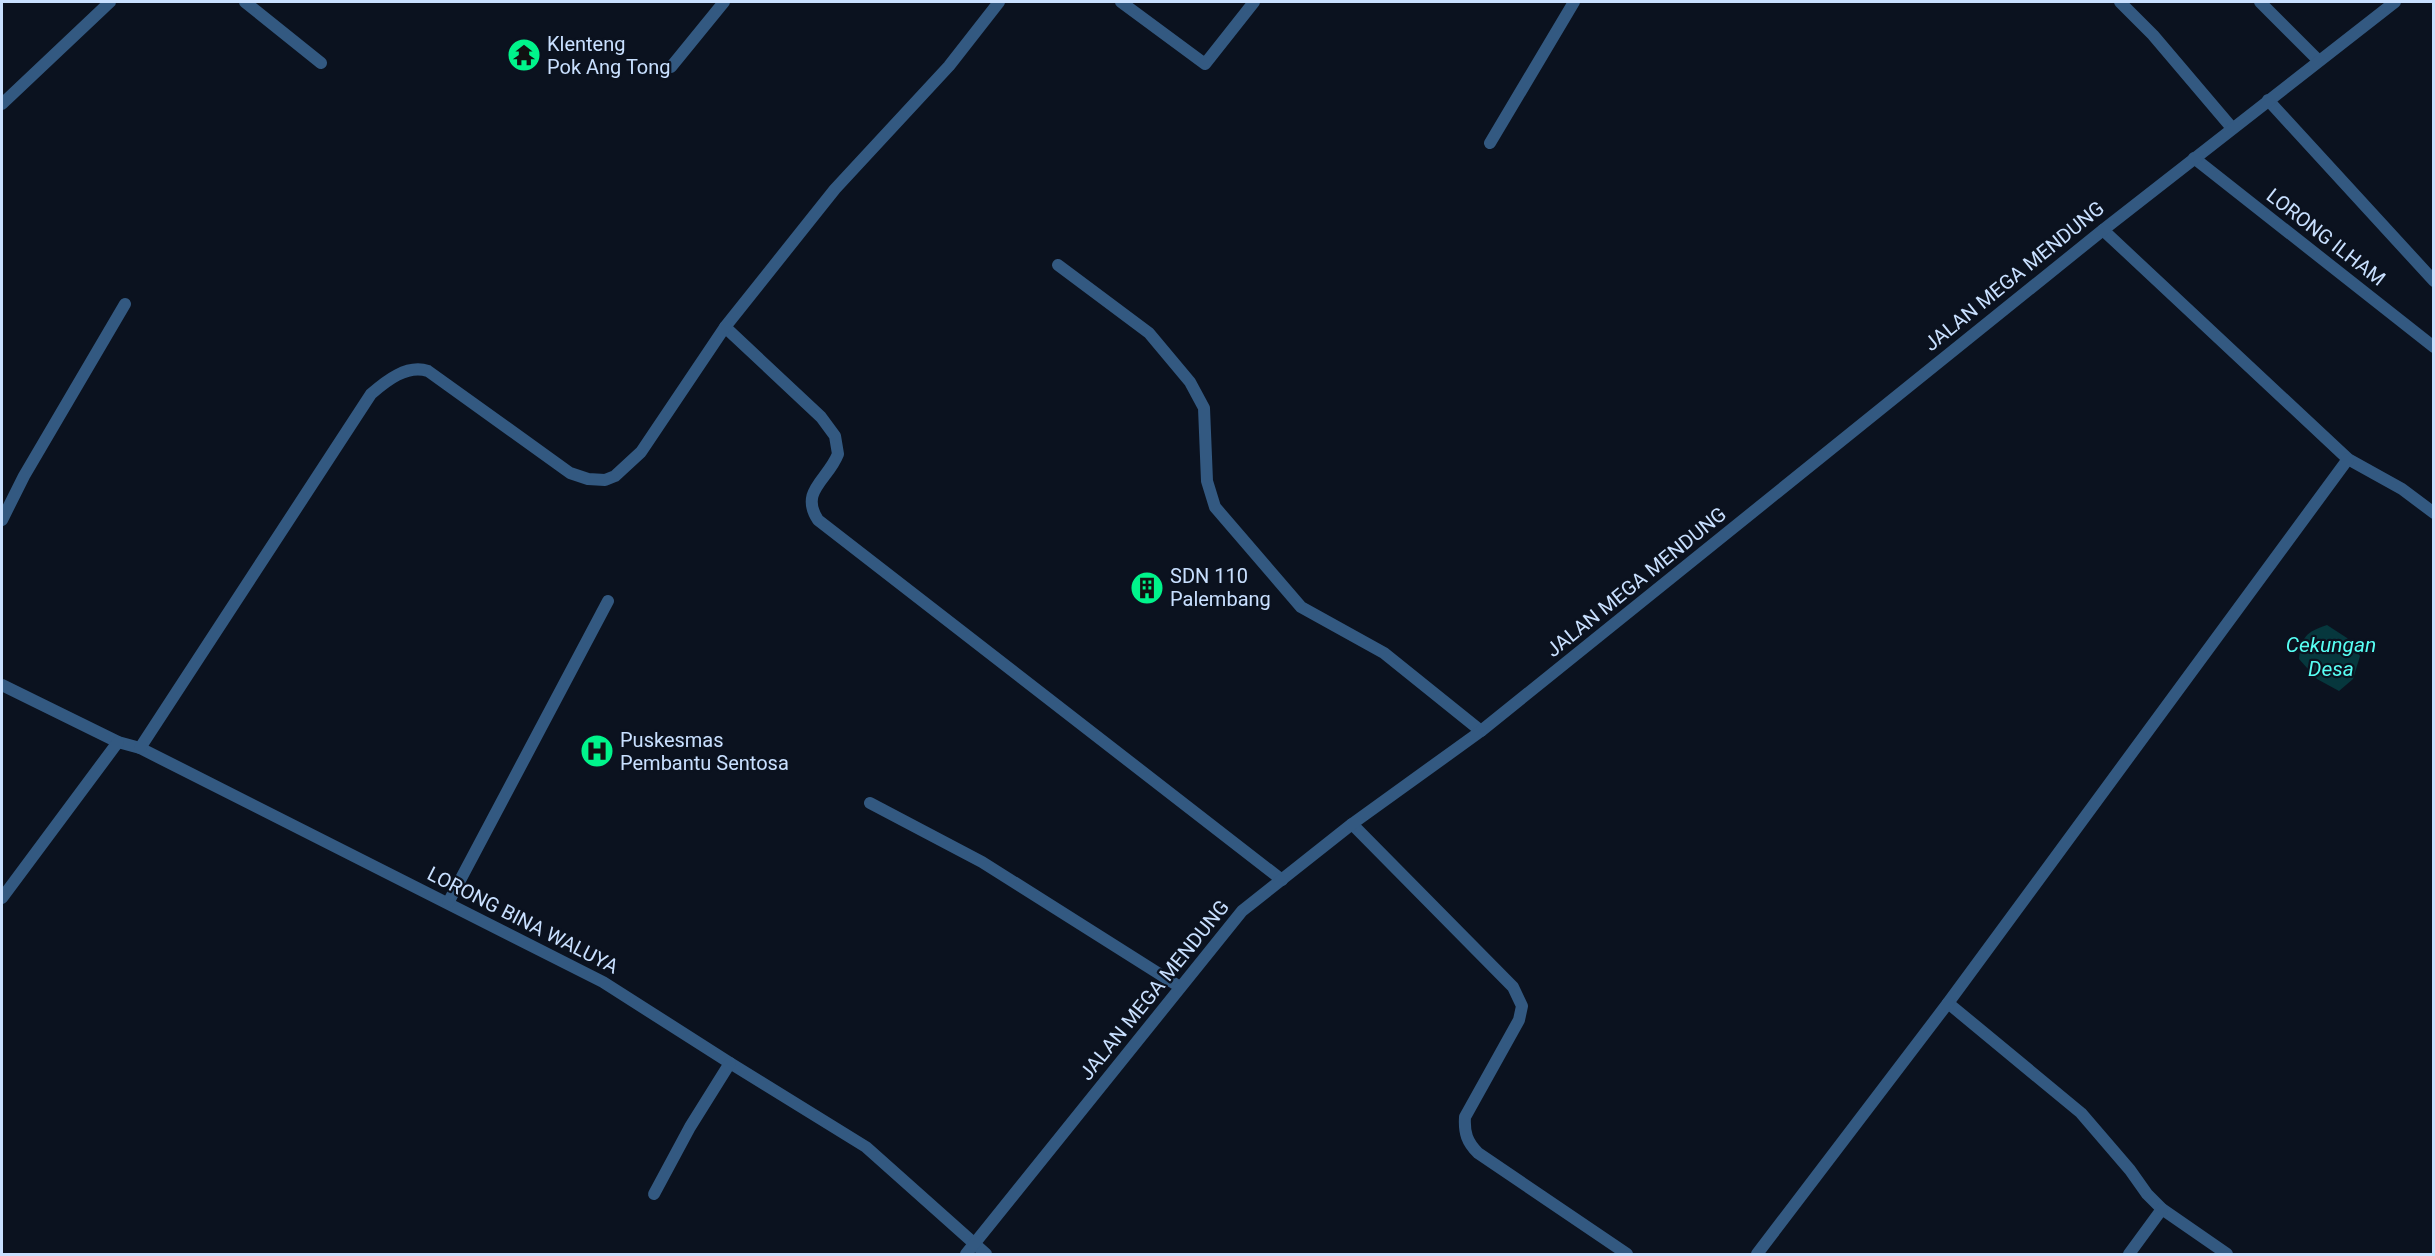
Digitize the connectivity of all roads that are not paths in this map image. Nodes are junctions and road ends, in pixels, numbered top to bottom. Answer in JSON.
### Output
{"nodes":[{"id":1,"x":110,"y":2,"type":"edge"},
{"id":2,"x":245,"y":2,"type":"edge"},
{"id":3,"x":724,"y":2,"type":"edge"},
{"id":4,"x":999,"y":2,"type":"edge"},
{"id":5,"x":1120,"y":2,"type":"edge"},
{"id":6,"x":1254,"y":2,"type":"edge"},
{"id":7,"x":1574,"y":2,"type":"edge"},
{"id":8,"x":2120,"y":2,"type":"edge"},
{"id":9,"x":2260,"y":2,"type":"edge"},
{"id":10,"x":2394,"y":2,"type":"edge"},
{"id":11,"x":2318,"y":60,"type":"junction"},
{"id":12,"x":321,"y":63,"type":"dead end"},
{"id":13,"x":671,"y":67,"type":"dead end"},
{"id":14,"x":2268,"y":100,"type":"junction"},
{"id":15,"x":2,"y":104,"type":"edge"},
{"id":16,"x":2232,"y":128,"type":"junction"},
{"id":17,"x":1490,"y":143,"type":"dead end"},
{"id":18,"x":2194,"y":158,"type":"junction"},
{"id":19,"x":2103,"y":230,"type":"junction"},
{"id":20,"x":1058,"y":265,"type":"dead end"},
{"id":21,"x":2433,"y":281,"type":"edge"},
{"id":22,"x":125,"y":304,"type":"dead end"},
{"id":23,"x":725,"y":327,"type":"junction"},
{"id":24,"x":2433,"y":347,"type":"edge"},
{"id":25,"x":2348,"y":459,"type":"junction"},
{"id":26,"x":2433,"y":513,"type":"edge"},
{"id":27,"x":2,"y":520,"type":"edge"},
{"id":28,"x":608,"y":601,"type":"dead end"},
{"id":29,"x":2,"y":685,"type":"edge"},
{"id":30,"x":1481,"y":731,"type":"junction"},
{"id":31,"x":118,"y":742,"type":"junction"},
{"id":32,"x":140,"y":748,"type":"junction"},
{"id":33,"x":870,"y":803,"type":"dead end"},
{"id":34,"x":1352,"y":824,"type":"junction"},
{"id":35,"x":1282,"y":880,"type":"junction"},
{"id":36,"x":2,"y":898,"type":"edge"},
{"id":37,"x":448,"y":903,"type":"junction"},
{"id":38,"x":1180,"y":987,"type":"junction"},
{"id":39,"x":1948,"y":1003,"type":"junction"},
{"id":40,"x":730,"y":1063,"type":"junction"},
{"id":41,"x":654,"y":1194,"type":"dead end"},
{"id":42,"x":2162,"y":1209,"type":"junction"},
{"id":43,"x":969,"y":1250,"type":"edge"},
{"id":44,"x":986,"y":1254,"type":"edge"},
{"id":45,"x":1627,"y":1254,"type":"edge"},
{"id":46,"x":1757,"y":1254,"type":"edge"},
{"id":47,"x":2129,"y":1254,"type":"edge"},
{"id":48,"x":2227,"y":1254,"type":"edge"}],
"edges":[{"from":1,"to":15,"type":"street"},
{"from":2,"to":12,"type":"street"},
{"from":3,"to":13,"type":"street"},
{"from":4,"to":23,"type":"street"},
{"from":5,"to":6,"type":"street"},
{"from":7,"to":17,"type":"street"},
{"from":8,"to":16,"type":"street"},
{"from":9,"to":11,"type":"street"},
{"from":10,"to":11,"type":"street","name":"JALAN MEGA MENDUNG"},
{"from":11,"to":14,"type":"street","name":"JALAN MEGA MENDUNG"},
{"from":14,"to":16,"type":"street","name":"JALAN MEGA MENDUNG"},
{"from":14,"to":21,"type":"street"},
{"from":16,"to":18,"type":"street","name":"JALAN MEGA MENDUNG"},
{"from":18,"to":19,"type":"street","name":"JALAN MEGA MENDUNG"},
{"from":18,"to":24,"type":"street","name":"LORONG ILHAM"},
{"from":19,"to":25,"type":"street"},
{"from":19,"to":30,"type":"street","name":"JALAN MEGA MENDUNG"},
{"from":20,"to":30,"type":"street"},
{"from":22,"to":27,"type":"street"},
{"from":23,"to":32,"type":"street"},
{"from":23,"to":35,"type":"street"},
{"from":25,"to":26,"type":"street"},
{"from":25,"to":39,"type":"street"},
{"from":28,"to":37,"type":"street"},
{"from":29,"to":31,"type":"street","name":"LORONG BINA WALUYA"},
{"from":30,"to":34,"type":"street","name":"JALAN MEGA MENDUNG"},
{"from":31,"to":32,"type":"street","name":"LORONG BINA WALUYA"},
{"from":31,"to":36,"type":"street"},
{"from":32,"to":37,"type":"street","name":"LORONG BINA WALUYA"},
{"from":33,"to":38,"type":"street"},
{"from":34,"to":35,"type":"street","name":"JALAN MEGA MENDUNG"},
{"from":34,"to":45,"type":"street"},
{"from":35,"to":38,"type":"street","name":"JALAN MEGA MENDUNG"},
{"from":37,"to":40,"type":"street","name":"LORONG BINA WALUYA"},
{"from":38,"to":43,"type":"street","name":"JALAN MEGA MENDUNG"},
{"from":39,"to":42,"type":"street"},
{"from":39,"to":46,"type":"street"},
{"from":40,"to":41,"type":"street"},
{"from":40,"to":43,"type":"street","name":"LORONG BINA WALUYA"},
{"from":42,"to":47,"type":"street"},
{"from":42,"to":48,"type":"street"},
{"from":43,"to":44,"type":"street","name":"LORONG BINA WALUYA"}]}
